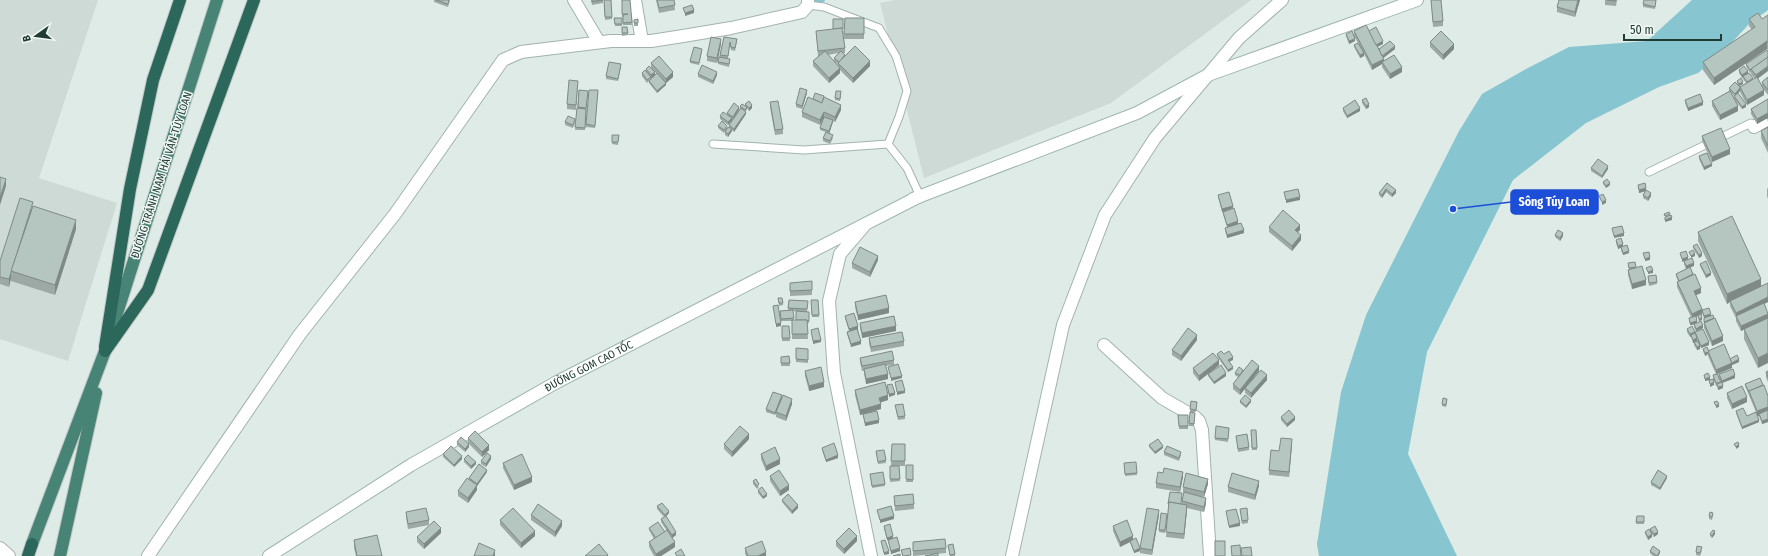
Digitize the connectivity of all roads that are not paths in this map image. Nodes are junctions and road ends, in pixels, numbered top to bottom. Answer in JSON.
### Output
{"nodes":[{"id":1,"x":180,"y":0,"type":"edge"},
{"id":2,"x":217,"y":0,"type":"edge"},
{"id":3,"x":254,"y":0,"type":"edge"},
{"id":4,"x":574,"y":0,"type":"edge"},
{"id":5,"x":635,"y":0,"type":"edge"},
{"id":6,"x":1282,"y":0,"type":"edge"},
{"id":7,"x":1417,"y":0,"type":"edge"},
{"id":8,"x":808,"y":3,"type":"edge"},
{"id":9,"x":642,"y":41,"type":"junction"},
{"id":10,"x":599,"y":42,"type":"junction"},
{"id":11,"x":1208,"y":75,"type":"junction"},
{"id":12,"x":1768,"y":118,"type":"edge"},
{"id":13,"x":1754,"y":127,"type":"joint"},
{"id":14,"x":713,"y":144,"type":"dead end"},
{"id":15,"x":888,"y":144,"type":"junction"},
{"id":16,"x":1649,"y":172,"type":"dead end"},
{"id":17,"x":920,"y":196,"type":"junction"},
{"id":18,"x":1104,"y":345,"type":"dead end"},
{"id":19,"x":105,"y":350,"type":"junction"},
{"id":20,"x":0,"y":548,"type":"edge"},
{"id":21,"x":8,"y":556,"type":"edge"},
{"id":22,"x":28,"y":556,"type":"edge"},
{"id":23,"x":60,"y":556,"type":"edge"},
{"id":24,"x":148,"y":556,"type":"edge"},
{"id":25,"x":268,"y":556,"type":"edge"},
{"id":26,"x":871,"y":556,"type":"edge"},
{"id":27,"x":1012,"y":556,"type":"edge"},
{"id":28,"x":1210,"y":556,"type":"edge"}],
"edges":[{"from":1,"to":19,"type":"highway"},
{"from":2,"to":19,"type":"highway","name":"ĐƯỜNG TRÁNH NAM HẢI VÂN-TÚY LOAN"},
{"from":3,"to":19,"type":"highway"},
{"from":4,"to":10,"type":"street"},
{"from":5,"to":9,"type":"street"},
{"from":6,"to":11,"type":"street"},
{"from":7,"to":11,"type":"street"},
{"from":8,"to":9,"type":"street"},
{"from":8,"to":15,"type":"lane"},
{"from":9,"to":10,"type":"street"},
{"from":10,"to":24,"type":"street"},
{"from":11,"to":17,"type":"street"},
{"from":11,"to":27,"type":"street"},
{"from":12,"to":13,"type":"street"},
{"from":13,"to":16,"type":"lane"},
{"from":14,"to":15,"type":"lane"},
{"from":15,"to":17,"type":"lane"},
{"from":17,"to":25,"type":"street","name":"ĐƯỜNG GOM CAO TỐC"},
{"from":17,"to":26,"type":"street"},
{"from":18,"to":28,"type":"street"},
{"from":19,"to":22,"type":"highway"},
{"from":19,"to":23,"type":"highway"},
{"from":20,"to":21,"type":"street"}]}
